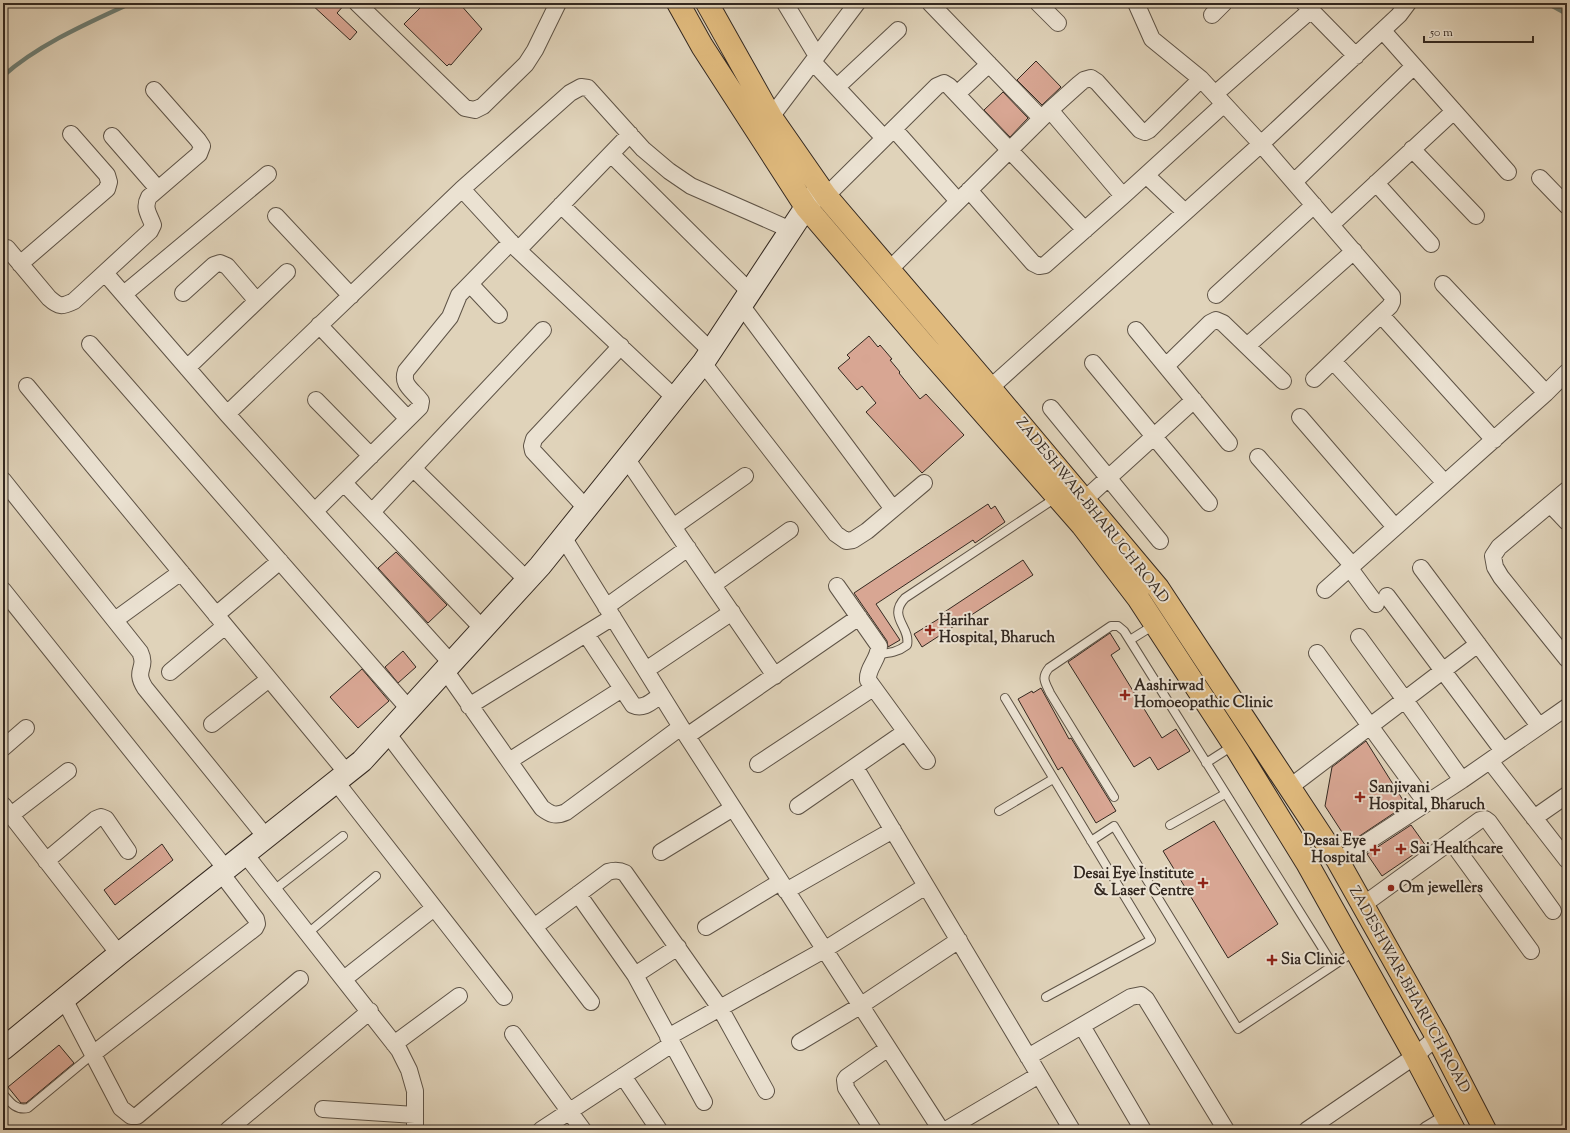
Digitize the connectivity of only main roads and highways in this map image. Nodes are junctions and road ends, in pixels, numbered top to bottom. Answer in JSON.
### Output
{"nodes":[{"id":1,"x":678,"y":3,"type":"edge"},
{"id":2,"x":708,"y":3,"type":"edge"},
{"id":3,"x":823,"y":193,"type":"junction"},
{"id":4,"x":806,"y":207,"type":"junction"},
{"id":5,"x":3,"y":1049,"type":"edge"},
{"id":6,"x":1450,"y":1124,"type":"edge"},
{"id":7,"x":1485,"y":1130,"type":"edge"}],
"edges":[{"from":1,"to":4,"type":"main road","name":"ZADESHWAR-BHARUCH ROAD"},
{"from":2,"to":3,"type":"main road","name":"ZADESHWAR-BHARUCH ROAD"},
{"from":3,"to":4,"type":"main road"},
{"from":3,"to":7,"type":"main road","name":"ZADESHWAR-BHARUCH ROAD"},
{"from":4,"to":5,"type":"main road"},
{"from":4,"to":6,"type":"main road","name":"ZADESHWAR-BHARUCH ROAD"}]}
